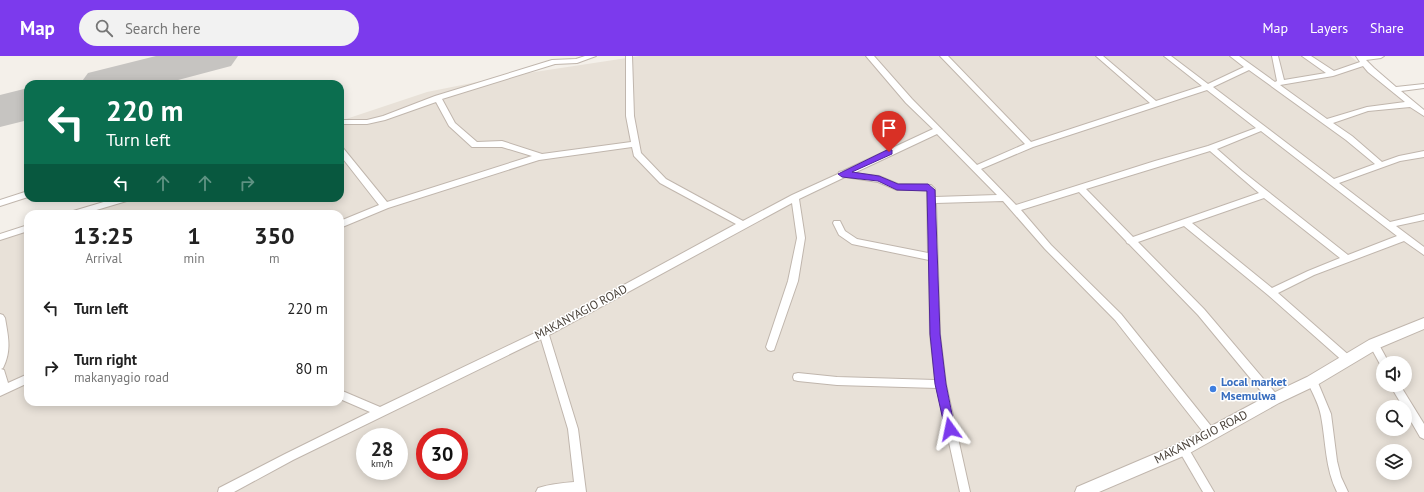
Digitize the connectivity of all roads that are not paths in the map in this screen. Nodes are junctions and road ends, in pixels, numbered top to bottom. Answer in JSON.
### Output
{"nodes":[{"id":1,"x":592,"y":56,"type":"edge"},
{"id":2,"x":629,"y":56,"type":"edge"},
{"id":3,"x":870,"y":56,"type":"edge"},
{"id":4,"x":944,"y":56,"type":"edge"},
{"id":5,"x":1099,"y":56,"type":"edge"},
{"id":6,"x":1167,"y":56,"type":"edge"},
{"id":7,"x":1234,"y":56,"type":"edge"},
{"id":8,"x":1275,"y":56,"type":"edge"},
{"id":9,"x":1306,"y":56,"type":"edge"},
{"id":10,"x":1381,"y":56,"type":"edge"},
{"id":11,"x":1361,"y":59,"type":"edge"},
{"id":12,"x":1249,"y":67,"type":"junction"},
{"id":13,"x":1353,"y":67,"type":"junction"},
{"id":14,"x":1371,"y":70,"type":"junction"},
{"id":15,"x":1238,"y":73,"type":"junction"},
{"id":16,"x":1333,"y":74,"type":"junction"},
{"id":17,"x":1263,"y":76,"type":"junction"},
{"id":18,"x":1277,"y":83,"type":"junction"},
{"id":19,"x":1208,"y":86,"type":"junction"},
{"id":20,"x":1424,"y":86,"type":"edge"},
{"id":21,"x":1395,"y":89,"type":"junction"},
{"id":22,"x":438,"y":98,"type":"junction"},
{"id":23,"x":1412,"y":104,"type":"junction"},
{"id":24,"x":1156,"y":105,"type":"junction"},
{"id":25,"x":1424,"y":114,"type":"edge"},
{"id":26,"x":344,"y":122,"type":"edge"},
{"id":27,"x":1326,"y":122,"type":"junction"},
{"id":28,"x":1262,"y":128,"type":"junction"},
{"id":29,"x":938,"y":130,"type":"junction"},
{"id":30,"x":635,"y":144,"type":"junction"},
{"id":31,"x":1030,"y":146,"type":"junction"},
{"id":32,"x":1211,"y":148,"type":"junction"},
{"id":33,"x":1424,"y":154,"type":"edge"},
{"id":34,"x":344,"y":155,"type":"edge"},
{"id":35,"x":540,"y":156,"type":"junction"},
{"id":36,"x":1381,"y":165,"type":"junction"},
{"id":37,"x":977,"y":168,"type":"junction"},
{"id":38,"x":842,"y":174,"type":"junction"},
{"id":39,"x":1334,"y":182,"type":"junction"},
{"id":40,"x":1080,"y":188,"type":"junction"},
{"id":41,"x":1266,"y":194,"type":"junction"},
{"id":42,"x":24,"y":195,"type":"edge"},
{"id":43,"x":795,"y":197,"type":"junction"},
{"id":44,"x":1005,"y":198,"type":"junction"},
{"id":45,"x":932,"y":200,"type":"junction"},
{"id":46,"x":114,"y":202,"type":"edge"},
{"id":47,"x":0,"y":203,"type":"edge"},
{"id":48,"x":385,"y":206,"type":"junction"},
{"id":49,"x":1015,"y":209,"type":"junction"},
{"id":50,"x":86,"y":210,"type":"edge"},
{"id":51,"x":1424,"y":217,"type":"edge"},
{"id":52,"x":1185,"y":222,"type":"junction"},
{"id":53,"x":344,"y":223,"type":"edge"},
{"id":54,"x":837,"y":223,"type":"dead end"},
{"id":55,"x":742,"y":224,"type":"junction"},
{"id":56,"x":1390,"y":225,"type":"junction"},
{"id":57,"x":24,"y":229,"type":"edge"},
{"id":58,"x":0,"y":237,"type":"edge"},
{"id":59,"x":1405,"y":237,"type":"junction"},
{"id":60,"x":1130,"y":241,"type":"junction"},
{"id":61,"x":1424,"y":252,"type":"edge"},
{"id":62,"x":932,"y":257,"type":"junction"},
{"id":63,"x":1348,"y":260,"type":"junction"},
{"id":64,"x":1271,"y":292,"type":"junction"},
{"id":65,"x":0,"y":318,"type":"edge"},
{"id":66,"x":1424,"y":323,"type":"edge"},
{"id":67,"x":544,"y":333,"type":"junction"},
{"id":68,"x":1374,"y":344,"type":"junction"},
{"id":69,"x":771,"y":347,"type":"dead end"},
{"id":70,"x":1380,"y":356,"type":"edge"},
{"id":71,"x":1348,"y":360,"type":"junction"},
{"id":72,"x":0,"y":366,"type":"edge"},
{"id":73,"x":0,"y":373,"type":"edge"},
{"id":74,"x":798,"y":377,"type":"dead end"},
{"id":75,"x":24,"y":380,"type":"edge"},
{"id":76,"x":1312,"y":381,"type":"junction"},
{"id":77,"x":940,"y":384,"type":"junction"},
{"id":78,"x":2,"y":391,"type":"edge"},
{"id":79,"x":1400,"y":392,"type":"edge"},
{"id":80,"x":344,"y":396,"type":"edge"},
{"id":81,"x":1274,"y":399,"type":"junction"},
{"id":82,"x":380,"y":412,"type":"junction"},
{"id":83,"x":1211,"y":434,"type":"junction"},
{"id":84,"x":1424,"y":434,"type":"edge"},
{"id":85,"x":1183,"y":449,"type":"junction"},
{"id":86,"x":581,"y":489,"type":"edge"},
{"id":87,"x":223,"y":492,"type":"edge"},
{"id":88,"x":542,"y":492,"type":"edge"},
{"id":89,"x":965,"y":492,"type":"edge"},
{"id":90,"x":1082,"y":492,"type":"edge"},
{"id":91,"x":1209,"y":492,"type":"edge"},
{"id":92,"x":1343,"y":492,"type":"edge"}],
"edges":[{"from":1,"to":22,"type":"street"},
{"from":2,"to":30,"type":"street"},
{"from":3,"to":29,"type":"street"},
{"from":4,"to":31,"type":"street"},
{"from":5,"to":24,"type":"street"},
{"from":6,"to":19,"type":"street"},
{"from":7,"to":12,"type":"street"},
{"from":8,"to":18,"type":"street"},
{"from":9,"to":16,"type":"street"},
{"from":10,"to":11,"type":"street"},
{"from":11,"to":13,"type":"street"},
{"from":11,"to":14,"type":"street"},
{"from":12,"to":15,"type":"street"},
{"from":12,"to":17,"type":"street"},
{"from":13,"to":14,"type":"street"},
{"from":13,"to":16,"type":"street"},
{"from":14,"to":21,"type":"street"},
{"from":15,"to":17,"type":"street"},
{"from":15,"to":19,"type":"street"},
{"from":16,"to":18,"type":"street"},
{"from":17,"to":18,"type":"street"},
{"from":18,"to":27,"type":"street"},
{"from":19,"to":24,"type":"street"},
{"from":19,"to":28,"type":"street"},
{"from":20,"to":21,"type":"street"},
{"from":21,"to":23,"type":"street"},
{"from":22,"to":26,"type":"street"},
{"from":22,"to":35,"type":"street"},
{"from":23,"to":25,"type":"street"},
{"from":23,"to":27,"type":"street"},
{"from":24,"to":31,"type":"street"},
{"from":27,"to":36,"type":"street"},
{"from":28,"to":32,"type":"street"},
{"from":28,"to":39,"type":"street"},
{"from":29,"to":37,"type":"street"},
{"from":29,"to":38,"type":"street","name":"MAKANYAGIO ROAD"},
{"from":30,"to":35,"type":"street"},
{"from":30,"to":55,"type":"street"},
{"from":31,"to":37,"type":"street"},
{"from":32,"to":40,"type":"street"},
{"from":32,"to":41,"type":"street"},
{"from":33,"to":36,"type":"street"},
{"from":34,"to":48,"type":"street"},
{"from":35,"to":48,"type":"street"},
{"from":36,"to":39,"type":"street"},
{"from":37,"to":44,"type":"street"},
{"from":38,"to":43,"type":"street","name":"MAKANYAGIO ROAD"},
{"from":38,"to":45,"type":"street"},
{"from":39,"to":56,"type":"street"},
{"from":40,"to":49,"type":"street"},
{"from":40,"to":60,"type":"street"},
{"from":41,"to":52,"type":"street"},
{"from":41,"to":63,"type":"street"},
{"from":42,"to":47,"type":"street"},
{"from":43,"to":55,"type":"street","name":"MAKANYAGIO ROAD"},
{"from":43,"to":69,"type":"street"},
{"from":44,"to":45,"type":"street"},
{"from":44,"to":49,"type":"street"},
{"from":45,"to":62,"type":"street"},
{"from":46,"to":50,"type":"street"},
{"from":48,"to":53,"type":"street"},
{"from":49,"to":83,"type":"street"},
{"from":51,"to":56,"type":"street"},
{"from":52,"to":60,"type":"street"},
{"from":52,"to":64,"type":"street"},
{"from":54,"to":62,"type":"street"},
{"from":55,"to":67,"type":"street","name":"MAKANYAGIO ROAD"},
{"from":56,"to":59,"type":"street"},
{"from":57,"to":58,"type":"street"},
{"from":59,"to":61,"type":"street"},
{"from":59,"to":63,"type":"street"},
{"from":60,"to":81,"type":"street"},
{"from":62,"to":77,"type":"street"},
{"from":63,"to":64,"type":"street"},
{"from":64,"to":71,"type":"street"},
{"from":65,"to":72,"type":"street"},
{"from":66,"to":68,"type":"street","name":"MAKANYAGIO ROAD"},
{"from":67,"to":82,"type":"street","name":"MAKANYAGIO ROAD"},
{"from":67,"to":86,"type":"street"},
{"from":68,"to":70,"type":"street"},
{"from":68,"to":71,"type":"street","name":"MAKANYAGIO ROAD"},
{"from":71,"to":76,"type":"street","name":"MAKANYAGIO ROAD"},
{"from":73,"to":78,"type":"street"},
{"from":74,"to":77,"type":"street"},
{"from":75,"to":78,"type":"street"},
{"from":76,"to":81,"type":"street","name":"MAKANYAGIO ROAD"},
{"from":76,"to":92,"type":"street"},
{"from":77,"to":89,"type":"street"},
{"from":79,"to":84,"type":"street"},
{"from":80,"to":82,"type":"street"},
{"from":81,"to":83,"type":"street","name":"MAKANYAGIO ROAD"},
{"from":82,"to":87,"type":"street","name":"MAKANYAGIO ROAD"},
{"from":83,"to":85,"type":"street","name":"MAKANYAGIO ROAD"},
{"from":85,"to":90,"type":"street","name":"MAKANYAGIO ROAD"},
{"from":85,"to":91,"type":"street"},
{"from":86,"to":88,"type":"street"}]}
